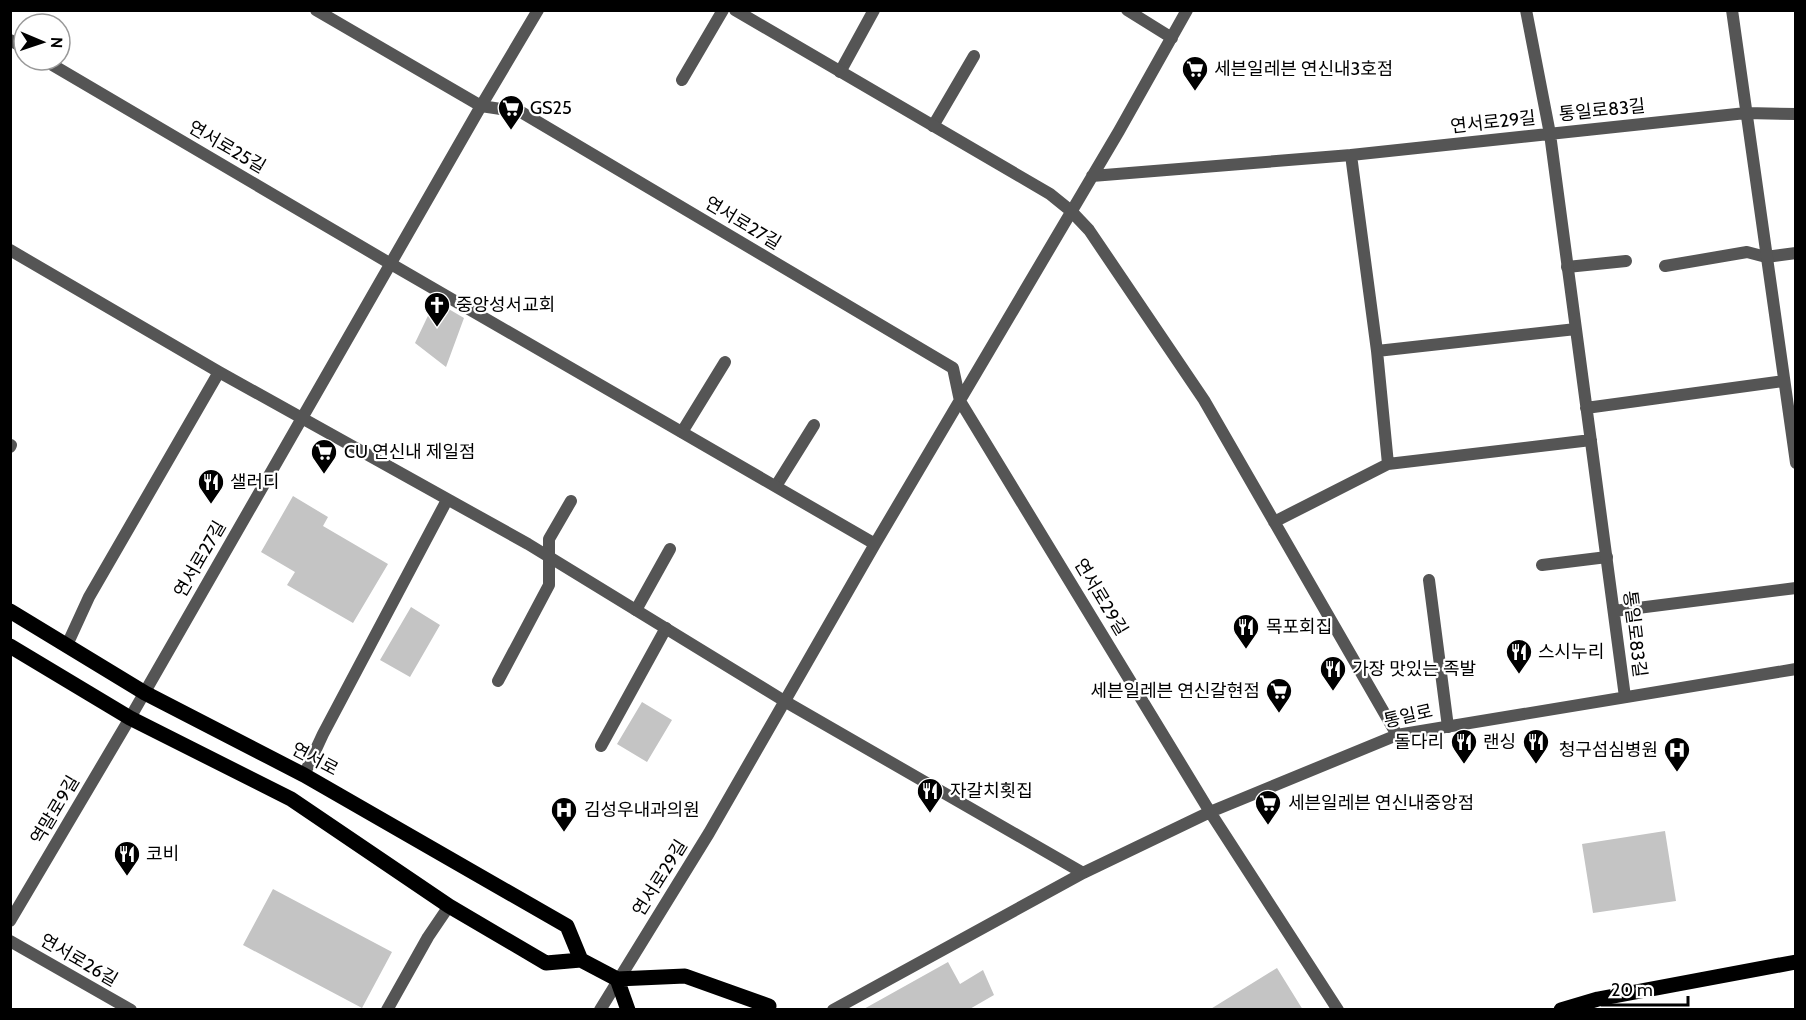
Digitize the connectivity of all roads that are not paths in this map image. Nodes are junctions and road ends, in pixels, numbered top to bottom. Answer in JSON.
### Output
{"nodes":[{"id":1,"x":316,"y":10,"type":"edge"},
{"id":2,"x":538,"y":10,"type":"edge"},
{"id":3,"x":723,"y":10,"type":"edge"},
{"id":4,"x":874,"y":10,"type":"edge"},
{"id":5,"x":1127,"y":10,"type":"edge"},
{"id":6,"x":1187,"y":10,"type":"edge"},
{"id":7,"x":1526,"y":10,"type":"edge"},
{"id":8,"x":1732,"y":10,"type":"edge"},
{"id":9,"x":736,"y":11,"type":"edge"},
{"id":10,"x":1172,"y":38,"type":"junction"},
{"id":11,"x":974,"y":56,"type":"dead end"},
{"id":12,"x":64,"y":72,"type":"edge"},
{"id":13,"x":840,"y":72,"type":"junction"},
{"id":14,"x":682,"y":80,"type":"dead end"},
{"id":15,"x":481,"y":106,"type":"junction"},
{"id":16,"x":1746,"y":113,"type":"junction"},
{"id":17,"x":1796,"y":114,"type":"edge"},
{"id":18,"x":933,"y":126,"type":"junction"},
{"id":19,"x":1550,"y":134,"type":"junction"},
{"id":20,"x":1351,"y":155,"type":"junction"},
{"id":21,"x":1092,"y":176,"type":"junction"},
{"id":22,"x":1071,"y":211,"type":"junction"},
{"id":23,"x":10,"y":250,"type":"edge"},
{"id":24,"x":1796,"y":253,"type":"edge"},
{"id":25,"x":1766,"y":257,"type":"junction"},
{"id":26,"x":1626,"y":261,"type":"dead end"},
{"id":27,"x":391,"y":264,"type":"junction"},
{"id":28,"x":1665,"y":266,"type":"dead end"},
{"id":29,"x":1568,"y":267,"type":"junction"},
{"id":30,"x":1576,"y":328,"type":"junction"},
{"id":31,"x":1377,"y":351,"type":"junction"},
{"id":32,"x":725,"y":362,"type":"dead end"},
{"id":33,"x":219,"y":372,"type":"junction"},
{"id":34,"x":1784,"y":381,"type":"junction"},
{"id":35,"x":960,"y":401,"type":"junction"},
{"id":36,"x":1586,"y":408,"type":"junction"},
{"id":37,"x":302,"y":418,"type":"junction"},
{"id":38,"x":814,"y":424,"type":"dead end"},
{"id":39,"x":682,"y":432,"type":"junction"},
{"id":40,"x":1591,"y":440,"type":"junction"},
{"id":41,"x":1796,"y":463,"type":"edge"},
{"id":42,"x":1388,"y":464,"type":"junction"},
{"id":43,"x":776,"y":486,"type":"junction"},
{"id":44,"x":447,"y":500,"type":"junction"},
{"id":45,"x":571,"y":501,"type":"dead end"},
{"id":46,"x":1274,"y":522,"type":"junction"},
{"id":47,"x":875,"y":544,"type":"junction"},
{"id":48,"x":670,"y":549,"type":"dead end"},
{"id":49,"x":548,"y":556,"type":"junction"},
{"id":50,"x":1607,"y":557,"type":"junction"},
{"id":51,"x":1542,"y":565,"type":"dead end"},
{"id":52,"x":1429,"y":580,"type":"dead end"},
{"id":53,"x":1796,"y":588,"type":"edge"},
{"id":54,"x":636,"y":610,"type":"junction"},
{"id":55,"x":10,"y":611,"type":"edge"},
{"id":56,"x":1614,"y":611,"type":"junction"},
{"id":57,"x":666,"y":628,"type":"junction"},
{"id":58,"x":68,"y":645,"type":"junction"},
{"id":59,"x":10,"y":646,"type":"edge"},
{"id":60,"x":1796,"y":669,"type":"edge"},
{"id":61,"x":498,"y":681,"type":"dead end"},
{"id":62,"x":145,"y":693,"type":"junction"},
{"id":63,"x":1625,"y":697,"type":"junction"},
{"id":64,"x":786,"y":702,"type":"junction"},
{"id":65,"x":130,"y":718,"type":"junction"},
{"id":66,"x":1448,"y":727,"type":"junction"},
{"id":67,"x":1396,"y":735,"type":"junction"},
{"id":68,"x":601,"y":746,"type":"dead end"},
{"id":69,"x":304,"y":775,"type":"junction"},
{"id":70,"x":1210,"y":812,"type":"junction"},
{"id":71,"x":1083,"y":873,"type":"junction"},
{"id":72,"x":449,"y":906,"type":"junction"},
{"id":73,"x":10,"y":921,"type":"edge"},
{"id":74,"x":10,"y":941,"type":"edge"},
{"id":75,"x":581,"y":960,"type":"junction"},
{"id":76,"x":1796,"y":962,"type":"edge"},
{"id":77,"x":617,"y":979,"type":"junction"},
{"id":78,"x":774,"y":1008,"type":"edge"},
{"id":79,"x":131,"y":1010,"type":"edge"},
{"id":80,"x":387,"y":1010,"type":"edge"},
{"id":81,"x":600,"y":1010,"type":"edge"},
{"id":82,"x":628,"y":1010,"type":"edge"},
{"id":83,"x":832,"y":1010,"type":"edge"},
{"id":84,"x":1338,"y":1010,"type":"edge"},
{"id":85,"x":1561,"y":1010,"type":"edge"}],
"edges":[{"from":1,"to":15,"type":"street","name":"연서로27길"},
{"from":2,"to":15,"type":"street","name":"연서로27길"},
{"from":3,"to":14,"type":"street"},
{"from":4,"to":13,"type":"street"},
{"from":5,"to":10,"type":"street"},
{"from":6,"to":10,"type":"street","name":"연서로29길"},
{"from":7,"to":19,"type":"street","name":"연서로29길"},
{"from":8,"to":16,"type":"street"},
{"from":9,"to":13,"type":"street"},
{"from":10,"to":21,"type":"street","name":"연서로29길"},
{"from":11,"to":18,"type":"street"},
{"from":12,"to":27,"type":"street","name":"연서로25길"},
{"from":13,"to":18,"type":"street"},
{"from":15,"to":27,"type":"street","name":"연서로27길"},
{"from":15,"to":35,"type":"street","name":"연서로27길"},
{"from":16,"to":17,"type":"street","name":"통일로83길"},
{"from":16,"to":19,"type":"street","name":"통일로83길"},
{"from":16,"to":25,"type":"street"},
{"from":18,"to":22,"type":"street"},
{"from":19,"to":20,"type":"street","name":"연서로29길"},
{"from":19,"to":29,"type":"street","name":"통일로83길"},
{"from":20,"to":21,"type":"street","name":"연서로29길"},
{"from":20,"to":31,"type":"street"},
{"from":21,"to":22,"type":"street","name":"연서로29길"},
{"from":22,"to":35,"type":"street","name":"연서로29길"},
{"from":22,"to":46,"type":"street"},
{"from":23,"to":33,"type":"street"},
{"from":24,"to":25,"type":"street"},
{"from":25,"to":28,"type":"street"},
{"from":25,"to":34,"type":"street"},
{"from":26,"to":29,"type":"street"},
{"from":27,"to":37,"type":"street","name":"연서로27길"},
{"from":27,"to":39,"type":"street"},
{"from":29,"to":30,"type":"street","name":"통일로83길"},
{"from":30,"to":31,"type":"street"},
{"from":30,"to":36,"type":"street","name":"통일로83길"},
{"from":31,"to":42,"type":"street"},
{"from":32,"to":39,"type":"street"},
{"from":33,"to":37,"type":"street"},
{"from":33,"to":58,"type":"street"},
{"from":34,"to":36,"type":"street"},
{"from":34,"to":41,"type":"street"},
{"from":35,"to":47,"type":"street","name":"연서로29길"},
{"from":35,"to":70,"type":"street","name":"연서로29길"},
{"from":36,"to":40,"type":"street","name":"통일로83길"},
{"from":37,"to":44,"type":"street"},
{"from":37,"to":62,"type":"street","name":"연서로27길"},
{"from":38,"to":43,"type":"street"},
{"from":39,"to":43,"type":"street"},
{"from":40,"to":42,"type":"street"},
{"from":40,"to":50,"type":"street","name":"통일로83길"},
{"from":42,"to":46,"type":"street"},
{"from":43,"to":47,"type":"street"},
{"from":44,"to":49,"type":"street"},
{"from":44,"to":69,"type":"street"},
{"from":45,"to":49,"type":"street"},
{"from":46,"to":67,"type":"street"},
{"from":47,"to":64,"type":"street","name":"연서로29길"},
{"from":48,"to":54,"type":"street"},
{"from":49,"to":54,"type":"street"},
{"from":49,"to":61,"type":"street"},
{"from":50,"to":51,"type":"street"},
{"from":50,"to":56,"type":"street","name":"통일로83길"},
{"from":52,"to":66,"type":"street"},
{"from":53,"to":56,"type":"street"},
{"from":54,"to":57,"type":"street"},
{"from":55,"to":58,"type":"main road","name":"연서로"},
{"from":56,"to":63,"type":"street","name":"통일로83길"},
{"from":57,"to":64,"type":"street"},
{"from":57,"to":68,"type":"street"},
{"from":58,"to":62,"type":"main road","name":"연서로"},
{"from":59,"to":65,"type":"main road"},
{"from":60,"to":63,"type":"street","name":"통일로83길"},
{"from":62,"to":65,"type":"street","name":"연서로27길"},
{"from":62,"to":69,"type":"main road","name":"연서로"},
{"from":63,"to":66,"type":"street","name":"통일로"},
{"from":64,"to":71,"type":"street"},
{"from":64,"to":77,"type":"street","name":"연서로29길"},
{"from":65,"to":72,"type":"main road"},
{"from":65,"to":73,"type":"street","name":"역말로9길"},
{"from":66,"to":67,"type":"street","name":"통일로"},
{"from":67,"to":70,"type":"street","name":"통일로"},
{"from":69,"to":75,"type":"main road","name":"연서로"},
{"from":70,"to":71,"type":"street","name":"통일로"},
{"from":70,"to":84,"type":"street"},
{"from":71,"to":83,"type":"street","name":"통일로"},
{"from":72,"to":75,"type":"main road"},
{"from":72,"to":80,"type":"street"},
{"from":74,"to":79,"type":"street","name":"연서로26길"},
{"from":75,"to":77,"type":"main road"},
{"from":76,"to":85,"type":"main road"},
{"from":77,"to":78,"type":"main road"},
{"from":77,"to":81,"type":"street","name":"연서로29길"},
{"from":77,"to":82,"type":"main road"}]}
